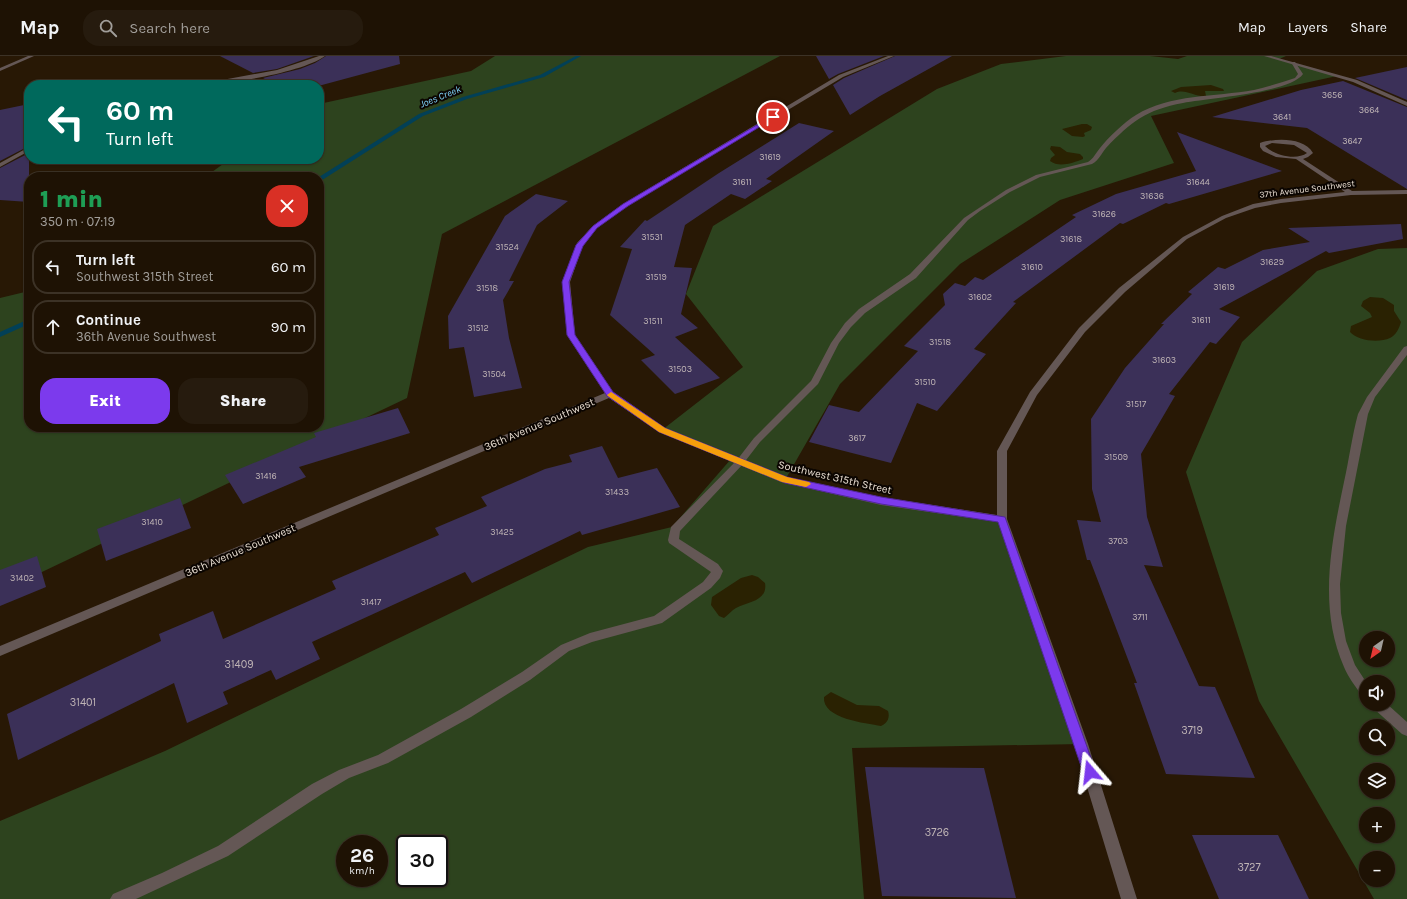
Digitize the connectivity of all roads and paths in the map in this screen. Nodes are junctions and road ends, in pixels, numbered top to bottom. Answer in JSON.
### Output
{"nodes":[{"id":1,"x":32,"y":56,"type":"edge"},
{"id":2,"x":323,"y":56,"type":"edge"},
{"id":3,"x":892,"y":56,"type":"edge"},
{"id":4,"x":1270,"y":56,"type":"edge"},
{"id":5,"x":1293,"y":63,"type":"junction"},
{"id":6,"x":0,"y":70,"type":"edge"},
{"id":7,"x":226,"y":80,"type":"edge"},
{"id":8,"x":1407,"y":104,"type":"edge"},
{"id":9,"x":24,"y":152,"type":"edge"},
{"id":10,"x":1298,"y":158,"type":"junction"},
{"id":11,"x":0,"y":165,"type":"edge"},
{"id":12,"x":1407,"y":192,"type":"edge"},
{"id":13,"x":1351,"y":193,"type":"junction"},
{"id":14,"x":1407,"y":349,"type":"edge"},
{"id":15,"x":610,"y":394,"type":"junction"},
{"id":16,"x":740,"y":462,"type":"junction"},
{"id":17,"x":1002,"y":519,"type":"junction"},
{"id":18,"x":0,"y":651,"type":"edge"},
{"id":19,"x":1359,"y":681,"type":"edge"},
{"id":20,"x":1386,"y":711,"type":"edge"},
{"id":21,"x":1407,"y":730,"type":"edge"},
{"id":22,"x":118,"y":899,"type":"edge"},
{"id":23,"x":1129,"y":899,"type":"edge"}],
"edges":[{"from":1,"to":6,"type":"street"},
{"from":2,"to":7,"type":"street"},
{"from":3,"to":15,"type":"street","name":"36th Avenue Southwest"},
{"from":4,"to":5,"type":"street"},
{"from":5,"to":8,"type":"street"},
{"from":5,"to":16,"type":"street"},
{"from":9,"to":11,"type":"street"},
{"from":10,"to":10,"type":"street"},
{"from":10,"to":13,"type":"street"},
{"from":12,"to":13,"type":"street","name":"37th Avenue Southwest"},
{"from":13,"to":17,"type":"street","name":"37th Avenue Southwest"},
{"from":14,"to":19,"type":"street"},
{"from":15,"to":16,"type":"street","name":"Southwest 315th Street"},
{"from":15,"to":18,"type":"street","name":"36th Avenue Southwest"},
{"from":16,"to":17,"type":"street","name":"Southwest 315th Street"},
{"from":16,"to":22,"type":"street"},
{"from":17,"to":23,"type":"street","name":"37th Avenue Southwest"},
{"from":20,"to":21,"type":"street"}]}
